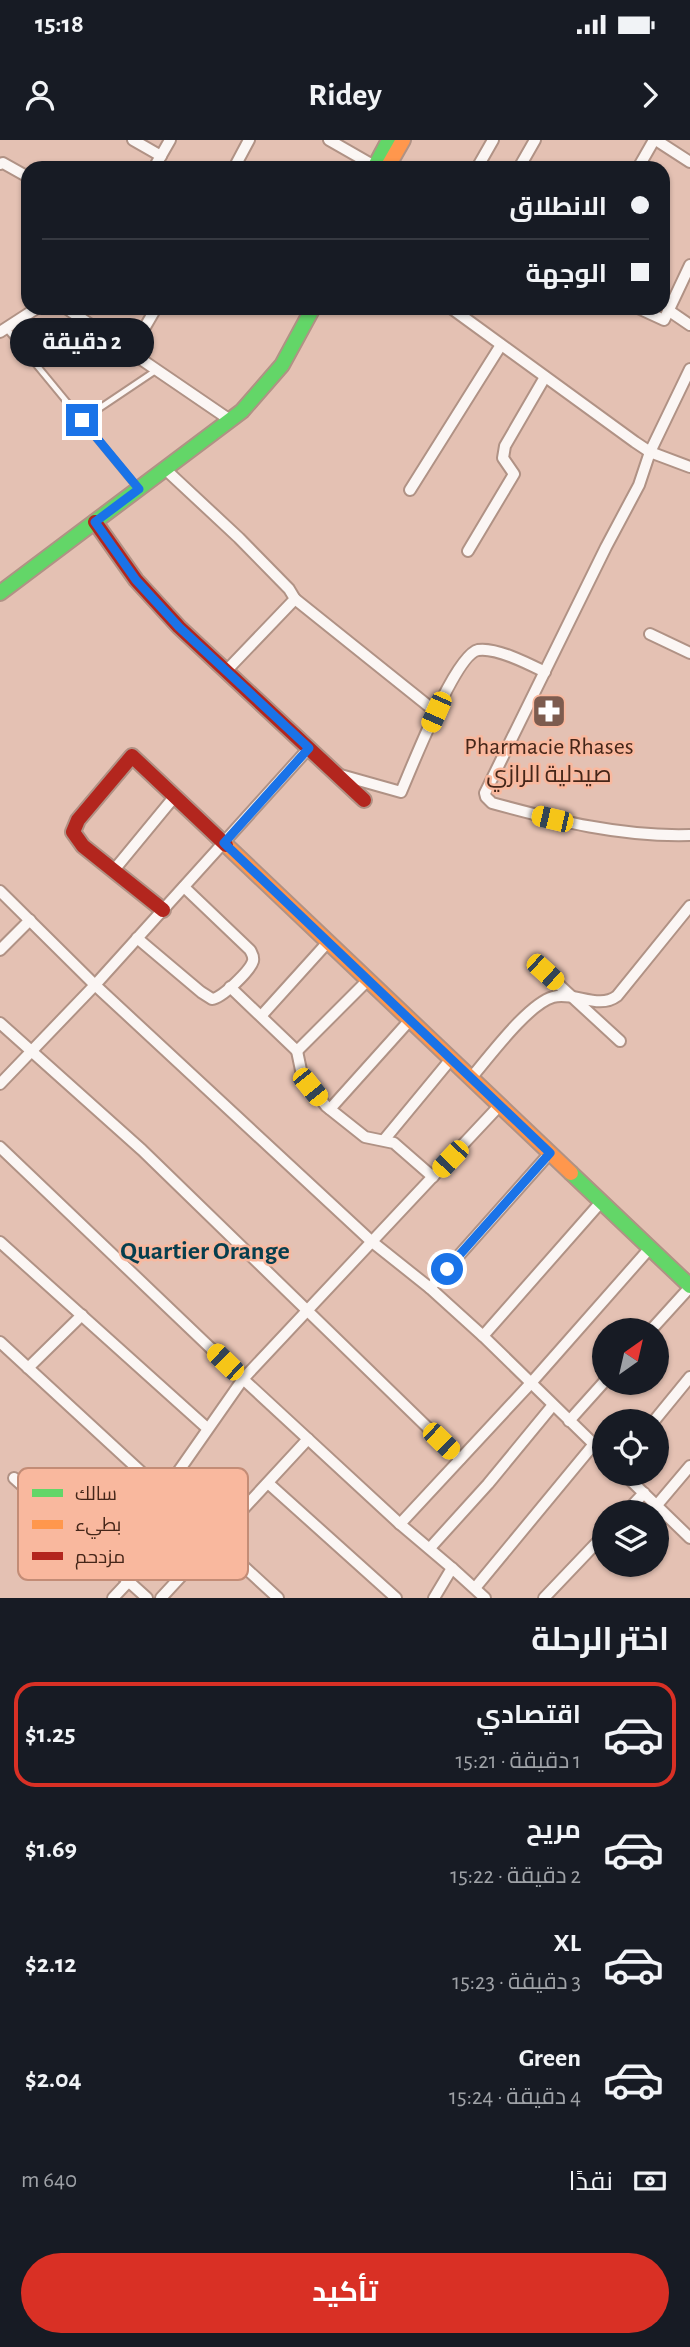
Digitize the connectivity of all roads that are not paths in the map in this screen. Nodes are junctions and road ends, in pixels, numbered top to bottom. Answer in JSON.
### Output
{"nodes":[{"id":1,"x":133,"y":140,"type":"edge"},
{"id":2,"x":170,"y":140,"type":"edge"},
{"id":3,"x":249,"y":140,"type":"edge"},
{"id":4,"x":330,"y":140,"type":"edge"},
{"id":5,"x":389,"y":140,"type":"edge"},
{"id":6,"x":403,"y":140,"type":"edge"},
{"id":7,"x":493,"y":140,"type":"edge"},
{"id":8,"x":536,"y":140,"type":"edge"},
{"id":9,"x":655,"y":140,"type":"edge"},
{"id":10,"x":161,"y":156,"type":"junction"},
{"id":11,"x":158,"y":161,"type":"edge"},
{"id":12,"x":238,"y":161,"type":"edge"},
{"id":13,"x":366,"y":161,"type":"edge"},
{"id":14,"x":381,"y":161,"type":"edge"},
{"id":15,"x":384,"y":161,"type":"edge"},
{"id":16,"x":481,"y":161,"type":"edge"},
{"id":17,"x":524,"y":161,"type":"edge"},
{"id":18,"x":642,"y":161,"type":"edge"},
{"id":19,"x":690,"y":162,"type":"edge"},
{"id":20,"x":0,"y":164,"type":"edge"},
{"id":21,"x":21,"y":173,"type":"edge"},
{"id":22,"x":690,"y":265,"type":"edge"},
{"id":23,"x":670,"y":306,"type":"edge"},
{"id":24,"x":670,"y":311,"type":"edge"},
{"id":25,"x":26,"y":315,"type":"edge"},
{"id":26,"x":76,"y":315,"type":"edge"},
{"id":27,"x":152,"y":315,"type":"edge"},
{"id":28,"x":298,"y":315,"type":"edge"},
{"id":29,"x":309,"y":315,"type":"edge"},
{"id":30,"x":460,"y":315,"type":"edge"},
{"id":31,"x":690,"y":324,"type":"edge"},
{"id":32,"x":3,"y":330,"type":"edge"},
{"id":33,"x":501,"y":345,"type":"junction"},
{"id":34,"x":130,"y":353,"type":"junction"},
{"id":35,"x":690,"y":369,"type":"edge"},
{"id":36,"x":155,"y":371,"type":"junction"},
{"id":37,"x":545,"y":377,"type":"junction"},
{"id":38,"x":236,"y":415,"type":"junction"},
{"id":39,"x":82,"y":420,"type":"junction"},
{"id":40,"x":650,"y":452,"type":"junction"},
{"id":41,"x":690,"y":467,"type":"edge"},
{"id":42,"x":165,"y":469,"type":"junction"},
{"id":43,"x":139,"y":489,"type":"junction"},
{"id":44,"x":410,"y":491,"type":"dead end"},
{"id":45,"x":95,"y":522,"type":"junction"},
{"id":46,"x":468,"y":551,"type":"dead end"},
{"id":47,"x":0,"y":593,"type":"edge"},
{"id":48,"x":295,"y":599,"type":"junction"},
{"id":49,"x":650,"y":634,"type":"dead end"},
{"id":50,"x":690,"y":653,"type":"edge"},
{"id":51,"x":226,"y":671,"type":"junction"},
{"id":52,"x":545,"y":672,"type":"junction"},
{"id":53,"x":436,"y":712,"type":"junction"},
{"id":54,"x":309,"y":748,"type":"junction"},
{"id":55,"x":337,"y":774,"type":"junction"},
{"id":56,"x":175,"y":796,"type":"junction"},
{"id":57,"x":364,"y":800,"type":"dead end"},
{"id":58,"x":690,"y":835,"type":"edge"},
{"id":59,"x":224,"y":843,"type":"junction"},
{"id":60,"x":114,"y":870,"type":"junction"},
{"id":61,"x":184,"y":887,"type":"junction"},
{"id":62,"x":0,"y":891,"type":"edge"},
{"id":63,"x":690,"y":906,"type":"edge"},
{"id":64,"x":163,"y":910,"type":"junction"},
{"id":65,"x":30,"y":920,"type":"junction"},
{"id":66,"x":136,"y":938,"type":"junction"},
{"id":67,"x":328,"y":942,"type":"junction"},
{"id":68,"x":0,"y":950,"type":"edge"},
{"id":69,"x":545,"y":972,"type":"dead end"},
{"id":70,"x":368,"y":980,"type":"junction"},
{"id":71,"x":95,"y":985,"type":"junction"},
{"id":72,"x":230,"y":988,"type":"junction"},
{"id":73,"x":572,"y":996,"type":"junction"},
{"id":74,"x":262,"y":1015,"type":"junction"},
{"id":75,"x":410,"y":1020,"type":"junction"},
{"id":76,"x":0,"y":1023,"type":"edge"},
{"id":77,"x":620,"y":1041,"type":"dead end"},
{"id":78,"x":297,"y":1051,"type":"junction"},
{"id":79,"x":30,"y":1053,"type":"junction"},
{"id":80,"x":451,"y":1059,"type":"junction"},
{"id":81,"x":471,"y":1078,"type":"junction"},
{"id":82,"x":0,"y":1084,"type":"edge"},
{"id":83,"x":499,"y":1105,"type":"junction"},
{"id":84,"x":330,"y":1109,"type":"junction"},
{"id":85,"x":384,"y":1140,"type":"junction"},
{"id":86,"x":0,"y":1147,"type":"edge"},
{"id":87,"x":550,"y":1153,"type":"junction"},
{"id":88,"x":433,"y":1177,"type":"junction"},
{"id":89,"x":601,"y":1202,"type":"junction"},
{"id":90,"x":371,"y":1241,"type":"junction"},
{"id":91,"x":0,"y":1242,"type":"edge"},
{"id":92,"x":650,"y":1248,"type":"junction"},
{"id":93,"x":690,"y":1287,"type":"edge"},
{"id":94,"x":430,"y":1288,"type":"junction"},
{"id":95,"x":307,"y":1311,"type":"junction"},
{"id":96,"x":82,"y":1315,"type":"junction"},
{"id":97,"x":662,"y":1318,"type":"edge"},
{"id":98,"x":483,"y":1336,"type":"junction"},
{"id":99,"x":0,"y":1342,"type":"edge"},
{"id":100,"x":28,"y":1368,"type":"junction"},
{"id":101,"x":690,"y":1377,"type":"edge"},
{"id":102,"x":243,"y":1379,"type":"junction"},
{"id":103,"x":531,"y":1383,"type":"junction"},
{"id":104,"x":592,"y":1395,"type":"edge"},
{"id":105,"x":553,"y":1405,"type":"junction"},
{"id":106,"x":664,"y":1409,"type":"edge"},
{"id":107,"x":569,"y":1421,"type":"junction"},
{"id":108,"x":207,"y":1428,"type":"junction"},
{"id":109,"x":308,"y":1439,"type":"junction"},
{"id":110,"x":592,"y":1442,"type":"edge"},
{"id":111,"x":592,"y":1446,"type":"edge"},
{"id":112,"x":460,"y":1459,"type":"junction"},
{"id":113,"x":690,"y":1466,"type":"edge"},
{"id":114,"x":138,"y":1468,"type":"edge"},
{"id":115,"x":180,"y":1468,"type":"edge"},
{"id":116,"x":14,"y":1478,"type":"dead end"},
{"id":117,"x":18,"y":1482,"type":"edge"},
{"id":118,"x":268,"y":1483,"type":"junction"},
{"id":119,"x":637,"y":1486,"type":"edge"},
{"id":120,"x":644,"y":1493,"type":"junction"},
{"id":121,"x":637,"y":1500,"type":"edge"},
{"id":122,"x":651,"y":1500,"type":"edge"},
{"id":123,"x":662,"y":1500,"type":"edge"},
{"id":124,"x":248,"y":1505,"type":"edge"},
{"id":125,"x":669,"y":1518,"type":"edge"},
{"id":126,"x":400,"y":1524,"type":"junction"},
{"id":127,"x":690,"y":1538,"type":"edge"},
{"id":128,"x":430,"y":1548,"type":"junction"},
{"id":129,"x":592,"y":1548,"type":"edge"},
{"id":130,"x":452,"y":1567,"type":"junction"},
{"id":131,"x":248,"y":1570,"type":"edge"},
{"id":132,"x":178,"y":1580,"type":"edge"},
{"id":133,"x":129,"y":1581,"type":"joint"},
{"id":134,"x":475,"y":1588,"type":"junction"},
{"id":135,"x":113,"y":1598,"type":"edge"},
{"id":136,"x":147,"y":1598,"type":"edge"},
{"id":137,"x":161,"y":1598,"type":"edge"},
{"id":138,"x":278,"y":1598,"type":"edge"},
{"id":139,"x":396,"y":1598,"type":"edge"},
{"id":140,"x":434,"y":1598,"type":"edge"},
{"id":141,"x":485,"y":1598,"type":"edge"},
{"id":142,"x":544,"y":1598,"type":"edge"}],
"edges":[{"from":1,"to":10,"type":"street"},
{"from":2,"to":10,"type":"street"},
{"from":3,"to":12,"type":"street"},
{"from":4,"to":13,"type":"street"},
{"from":5,"to":14,"type":"street"},
{"from":6,"to":15,"type":"street"},
{"from":7,"to":16,"type":"street"},
{"from":8,"to":17,"type":"street"},
{"from":9,"to":18,"type":"street"},
{"from":9,"to":19,"type":"street"},
{"from":10,"to":11,"type":"street"},
{"from":20,"to":21,"type":"street"},
{"from":22,"to":23,"type":"street"},
{"from":24,"to":31,"type":"street"},
{"from":25,"to":32,"type":"street"},
{"from":26,"to":34,"type":"street"},
{"from":27,"to":34,"type":"street"},
{"from":28,"to":38,"type":"street"},
{"from":29,"to":38,"type":"street"},
{"from":30,"to":33,"type":"street"},
{"from":32,"to":39,"type":"lane"},
{"from":33,"to":37,"type":"street"},
{"from":33,"to":44,"type":"street"},
{"from":34,"to":36,"type":"street"},
{"from":35,"to":40,"type":"street"},
{"from":36,"to":38,"type":"street"},
{"from":36,"to":39,"type":"lane"},
{"from":37,"to":40,"type":"street"},
{"from":37,"to":46,"type":"street"},
{"from":38,"to":42,"type":"street"},
{"from":39,"to":43,"type":"lane"},
{"from":40,"to":41,"type":"street"},
{"from":40,"to":52,"type":"street"},
{"from":42,"to":43,"type":"street"},
{"from":42,"to":48,"type":"street"},
{"from":43,"to":45,"type":"street"},
{"from":45,"to":47,"type":"street"},
{"from":45,"to":51,"type":"street"},
{"from":48,"to":51,"type":"street"},
{"from":48,"to":53,"type":"street"},
{"from":49,"to":50,"type":"street"},
{"from":51,"to":54,"type":"street"},
{"from":52,"to":53,"type":"street"},
{"from":52,"to":58,"type":"street"},
{"from":53,"to":55,"type":"street"},
{"from":54,"to":55,"type":"street"},
{"from":54,"to":59,"type":"street"},
{"from":55,"to":57,"type":"street"},
{"from":56,"to":59,"type":"street"},
{"from":56,"to":60,"type":"street"},
{"from":56,"to":60,"type":"street"},
{"from":59,"to":61,"type":"street"},
{"from":59,"to":67,"type":"street"},
{"from":60,"to":64,"type":"street"},
{"from":61,"to":64,"type":"street"},
{"from":61,"to":72,"type":"street"},
{"from":62,"to":65,"type":"street"},
{"from":63,"to":73,"type":"street"},
{"from":64,"to":66,"type":"street"},
{"from":65,"to":68,"type":"street"},
{"from":65,"to":71,"type":"street"},
{"from":66,"to":71,"type":"street"},
{"from":66,"to":72,"type":"street"},
{"from":67,"to":70,"type":"street"},
{"from":67,"to":74,"type":"street"},
{"from":69,"to":73,"type":"street"},
{"from":70,"to":75,"type":"street"},
{"from":70,"to":78,"type":"street"},
{"from":71,"to":79,"type":"street"},
{"from":71,"to":90,"type":"street"},
{"from":72,"to":74,"type":"street"},
{"from":73,"to":77,"type":"street"},
{"from":73,"to":81,"type":"street"},
{"from":74,"to":78,"type":"street"},
{"from":75,"to":80,"type":"street"},
{"from":75,"to":84,"type":"street"},
{"from":76,"to":79,"type":"street"},
{"from":78,"to":84,"type":"street"},
{"from":79,"to":82,"type":"street"},
{"from":79,"to":95,"type":"street"},
{"from":80,"to":81,"type":"street"},
{"from":80,"to":85,"type":"street"},
{"from":81,"to":83,"type":"street"},
{"from":83,"to":87,"type":"street"},
{"from":83,"to":88,"type":"street"},
{"from":84,"to":85,"type":"street"},
{"from":85,"to":88,"type":"street"},
{"from":86,"to":102,"type":"street"},
{"from":87,"to":89,"type":"street"},
{"from":87,"to":94,"type":"street"},
{"from":88,"to":90,"type":"street"},
{"from":89,"to":92,"type":"street"},
{"from":89,"to":98,"type":"street"},
{"from":90,"to":94,"type":"street"},
{"from":90,"to":95,"type":"street"},
{"from":91,"to":96,"type":"street"},
{"from":92,"to":93,"type":"street"},
{"from":92,"to":103,"type":"street"},
{"from":93,"to":97,"type":"street"},
{"from":94,"to":98,"type":"street"},
{"from":95,"to":102,"type":"street"},
{"from":95,"to":112,"type":"street"},
{"from":96,"to":100,"type":"street"},
{"from":96,"to":108,"type":"street"},
{"from":98,"to":103,"type":"street"},
{"from":99,"to":100,"type":"street"},
{"from":100,"to":114,"type":"street"},
{"from":101,"to":106,"type":"street"},
{"from":102,"to":108,"type":"street"},
{"from":102,"to":109,"type":"street"},
{"from":103,"to":105,"type":"street"},
{"from":103,"to":112,"type":"street"},
{"from":104,"to":107,"type":"street"},
{"from":105,"to":107,"type":"street"},
{"from":105,"to":128,"type":"street"},
{"from":107,"to":110,"type":"street"},
{"from":108,"to":115,"type":"street"},
{"from":109,"to":118,"type":"street"},
{"from":109,"to":126,"type":"street"},
{"from":111,"to":134,"type":"street"},
{"from":112,"to":126,"type":"street"},
{"from":113,"to":123,"type":"street"},
{"from":116,"to":117,"type":"street"},
{"from":118,"to":124,"type":"street"},
{"from":118,"to":139,"type":"street"},
{"from":119,"to":120,"type":"street"},
{"from":120,"to":121,"type":"street"},
{"from":120,"to":122,"type":"street"},
{"from":125,"to":127,"type":"street"},
{"from":126,"to":128,"type":"street"},
{"from":128,"to":130,"type":"street"},
{"from":129,"to":142,"type":"street"},
{"from":130,"to":134,"type":"street"},
{"from":130,"to":140,"type":"street"},
{"from":131,"to":138,"type":"street"},
{"from":132,"to":137,"type":"street"},
{"from":133,"to":135,"type":"street"},
{"from":133,"to":136,"type":"street"},
{"from":134,"to":141,"type":"street"}]}
